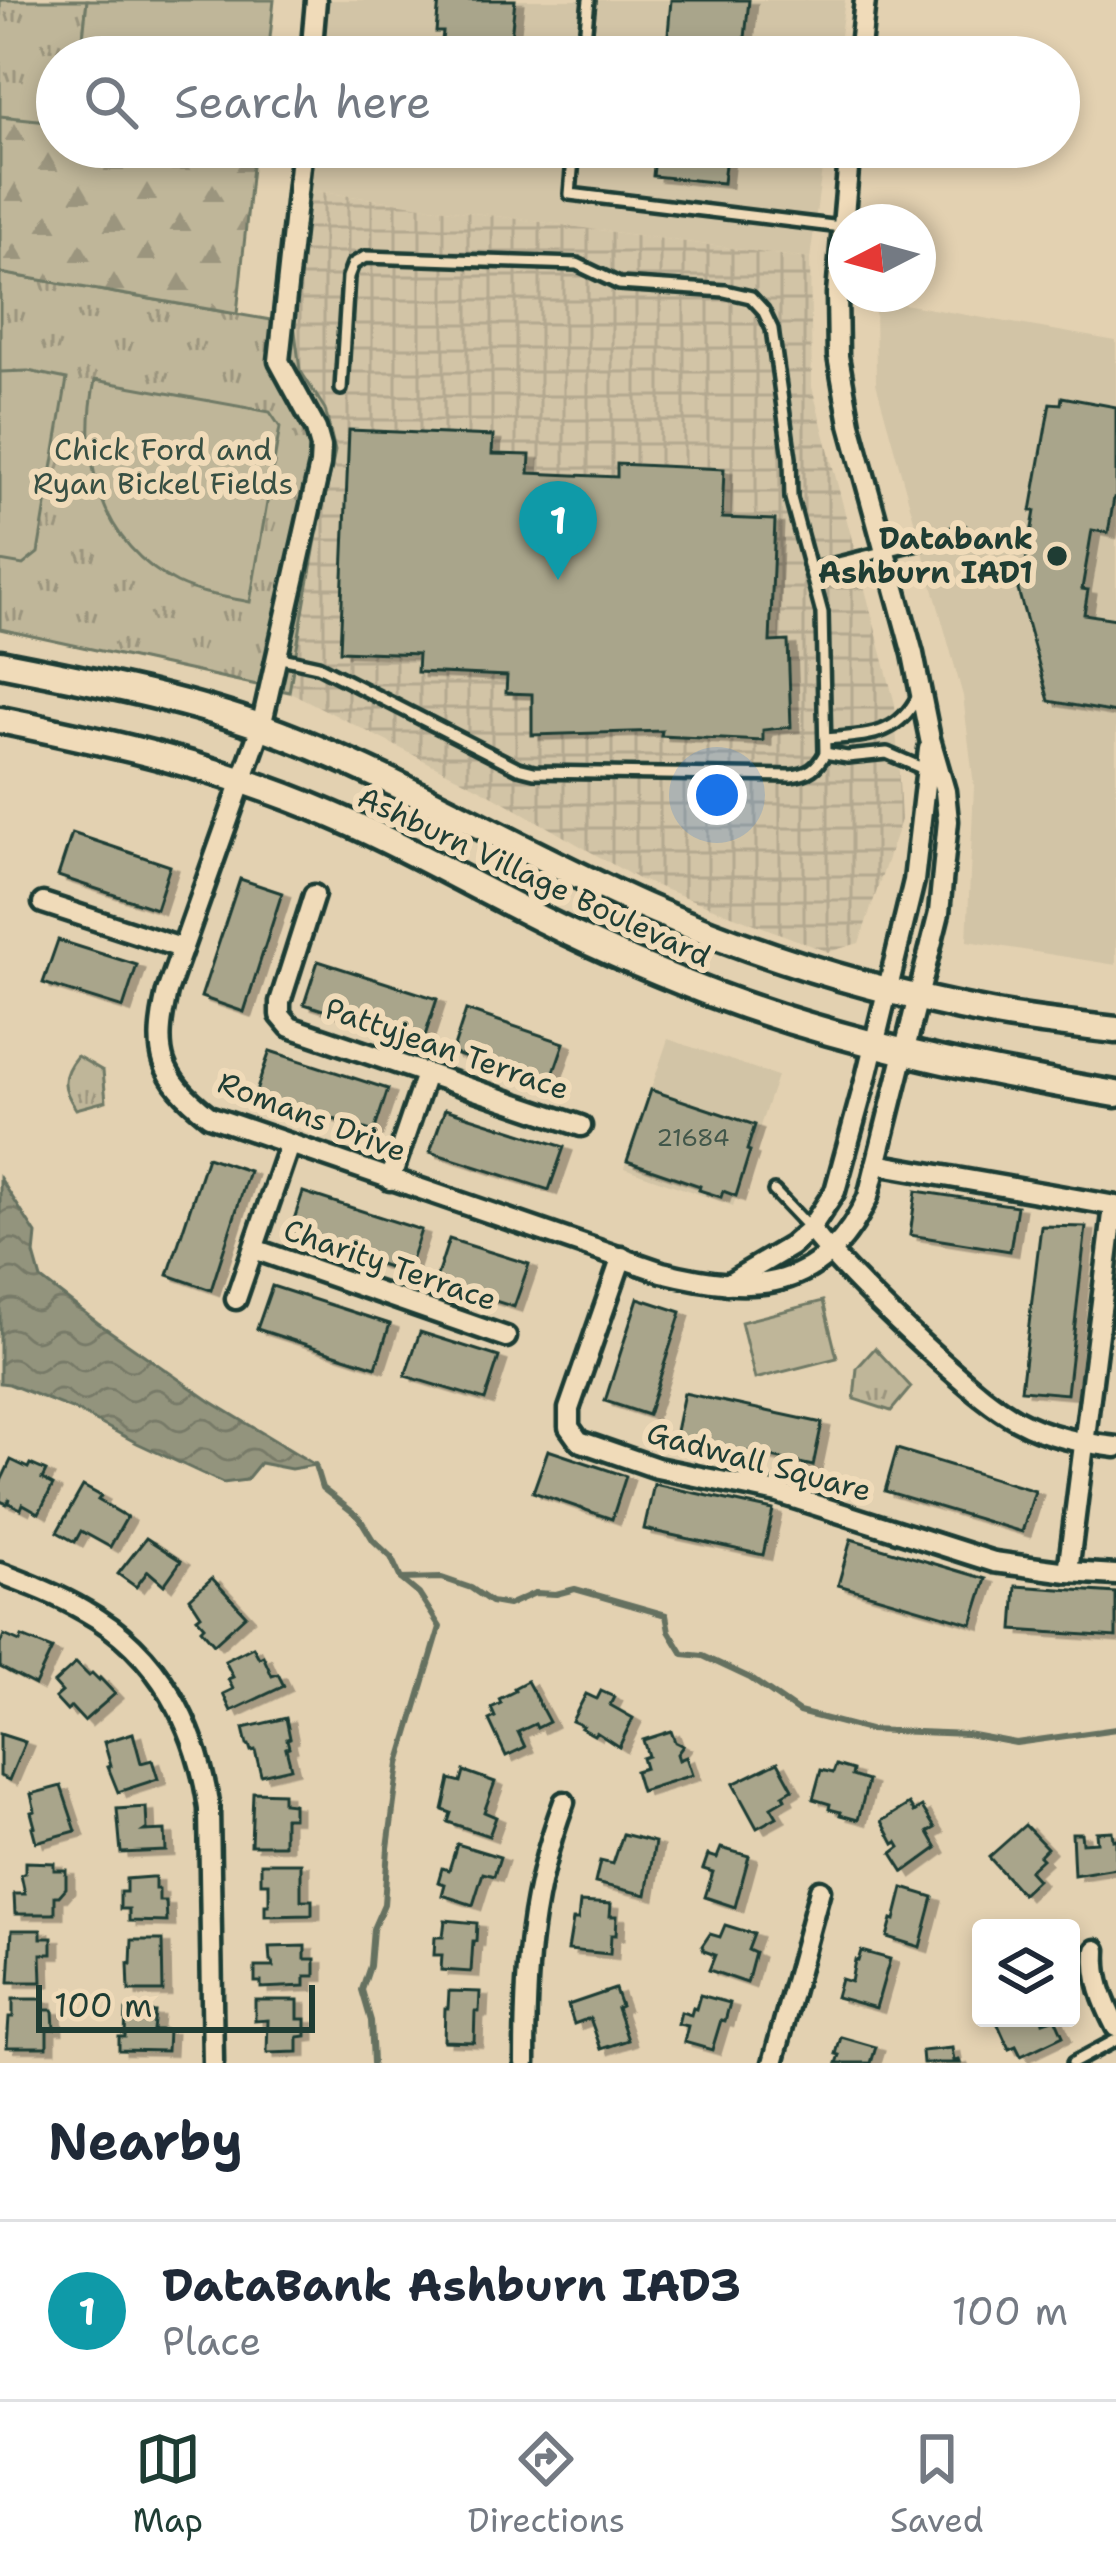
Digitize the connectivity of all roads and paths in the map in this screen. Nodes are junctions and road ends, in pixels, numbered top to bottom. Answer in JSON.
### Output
{"nodes":[{"id":1,"x":316,"y":0,"type":"edge"},
{"id":2,"x":589,"y":0,"type":"edge"},
{"id":3,"x":865,"y":0,"type":"edge"},
{"id":4,"x":312,"y":36,"type":"edge"},
{"id":5,"x":586,"y":36,"type":"edge"},
{"id":6,"x":861,"y":36,"type":"edge"},
{"id":7,"x":300,"y":168,"type":"edge"},
{"id":8,"x":572,"y":168,"type":"edge"},
{"id":9,"x":848,"y":168,"type":"edge"},
{"id":10,"x":846,"y":204,"type":"edge"},
{"id":11,"x":828,"y":225,"type":"edge"},
{"id":12,"x":837,"y":312,"type":"edge"},
{"id":13,"x":340,"y":389,"type":"dead end"},
{"id":14,"x":962,"y":532,"type":"dead end"},
{"id":15,"x":884,"y":552,"type":"junction"},
{"id":16,"x":810,"y":570,"type":"junction"},
{"id":17,"x":277,"y":657,"type":"junction"},
{"id":18,"x":0,"y":663,"type":"edge"},
{"id":19,"x":921,"y":691,"type":"junction"},
{"id":20,"x":0,"y":720,"type":"edge"},
{"id":21,"x":261,"y":727,"type":"junction"},
{"id":22,"x":826,"y":739,"type":"junction"},
{"id":23,"x":930,"y":739,"type":"junction"},
{"id":24,"x":825,"y":753,"type":"junction"},
{"id":25,"x":926,"y":770,"type":"junction"},
{"id":26,"x":243,"y":779,"type":"junction"},
{"id":27,"x":314,"y":896,"type":"dead end"},
{"id":28,"x":43,"y":903,"type":"dead end"},
{"id":29,"x":181,"y":948,"type":"junction"},
{"id":30,"x":887,"y":990,"type":"junction"},
{"id":31,"x":917,"y":998,"type":"junction"},
{"id":32,"x":1116,"y":1030,"type":"edge"},
{"id":33,"x":874,"y":1043,"type":"junction"},
{"id":34,"x":904,"y":1050,"type":"junction"},
{"id":35,"x":426,"y":1074,"type":"junction"},
{"id":36,"x":1116,"y":1094,"type":"edge"},
{"id":37,"x":581,"y":1126,"type":"dead end"},
{"id":38,"x":290,"y":1145,"type":"junction"},
{"id":39,"x":877,"y":1164,"type":"junction"},
{"id":40,"x":390,"y":1180,"type":"junction"},
{"id":41,"x":774,"y":1191,"type":"dead end"},
{"id":42,"x":1115,"y":1206,"type":"edge"},
{"id":43,"x":810,"y":1229,"type":"junction"},
{"id":44,"x":254,"y":1250,"type":"junction"},
{"id":45,"x":830,"y":1253,"type":"junction"},
{"id":46,"x":622,"y":1256,"type":"junction"},
{"id":47,"x":728,"y":1284,"type":"junction"},
{"id":48,"x":236,"y":1300,"type":"dead end"},
{"id":49,"x":506,"y":1337,"type":"dead end"},
{"id":50,"x":1084,"y":1444,"type":"junction"},
{"id":51,"x":1116,"y":1448,"type":"edge"},
{"id":52,"x":1068,"y":1572,"type":"junction"},
{"id":53,"x":0,"y":1573,"type":"edge"},
{"id":54,"x":1116,"y":1575,"type":"edge"},
{"id":55,"x":564,"y":1802,"type":"dead end"},
{"id":56,"x":820,"y":1890,"type":"dead end"},
{"id":57,"x":1096,"y":1950,"type":"dead end"},
{"id":58,"x":1116,"y":2026,"type":"edge"},
{"id":59,"x":1116,"y":2041,"type":"edge"},
{"id":60,"x":213,"y":2063,"type":"edge"},
{"id":61,"x":524,"y":2063,"type":"edge"},
{"id":62,"x":773,"y":2063,"type":"edge"},
{"id":63,"x":1073,"y":2063,"type":"edge"}],
"edges":[{"from":1,"to":4,"type":"street"},
{"from":2,"to":5,"type":"lane"},
{"from":3,"to":6,"type":"street"},
{"from":7,"to":17,"type":"street","name":"Romans Drive"},
{"from":8,"to":11,"type":"lane"},
{"from":9,"to":10,"type":"street"},
{"from":12,"to":15,"type":"street"},
{"from":13,"to":16,"type":"lane"},
{"from":14,"to":15,"type":"lane"},
{"from":15,"to":16,"type":"lane"},
{"from":15,"to":19,"type":"street"},
{"from":16,"to":22,"type":"lane"},
{"from":17,"to":21,"type":"street","name":"Romans Drive"},
{"from":17,"to":24,"type":"lane"},
{"from":18,"to":21,"type":"main road","name":"Ashburn Village Boulevard"},
{"from":19,"to":22,"type":"lane"},
{"from":19,"to":23,"type":"street"},
{"from":20,"to":26,"type":"main road","name":"Ashburn Village Boulevard"},
{"from":21,"to":26,"type":"street","name":"Romans Drive"},
{"from":21,"to":30,"type":"main road","name":"Ashburn Village Boulevard"},
{"from":22,"to":24,"type":"lane"},
{"from":23,"to":25,"type":"street"},
{"from":23,"to":31,"type":"street","name":"Romans Drive"},
{"from":24,"to":25,"type":"lane"},
{"from":25,"to":30,"type":"street"},
{"from":26,"to":29,"type":"street","name":"Romans Drive"},
{"from":26,"to":33,"type":"main road","name":"Ashburn Village Boulevard"},
{"from":27,"to":35,"type":"street","name":"Pattyjean Terrace"},
{"from":28,"to":29,"type":"street"},
{"from":29,"to":38,"type":"street","name":"Romans Drive"},
{"from":30,"to":31,"type":"main road","name":"Ashburn Village Boulevard"},
{"from":30,"to":33,"type":"street"},
{"from":31,"to":32,"type":"main road","name":"Ashburn Village Boulevard"},
{"from":31,"to":34,"type":"street","name":"Romans Drive"},
{"from":33,"to":34,"type":"main road","name":"Ashburn Village Boulevard"},
{"from":33,"to":43,"type":"street"},
{"from":34,"to":36,"type":"main road","name":"Ashburn Village Boulevard"},
{"from":34,"to":39,"type":"street","name":"Romans Drive"},
{"from":35,"to":37,"type":"street","name":"Pattyjean Terrace"},
{"from":35,"to":40,"type":"street"},
{"from":38,"to":40,"type":"street","name":"Romans Drive"},
{"from":38,"to":44,"type":"street"},
{"from":39,"to":42,"type":"street"},
{"from":39,"to":45,"type":"street","name":"Romans Drive"},
{"from":40,"to":46,"type":"street","name":"Romans Drive"},
{"from":41,"to":43,"type":"lane"},
{"from":42,"to":50,"type":"street"},
{"from":43,"to":45,"type":"street"},
{"from":43,"to":47,"type":"street"},
{"from":44,"to":48,"type":"street"},
{"from":44,"to":49,"type":"street","name":"Charity Terrace"},
{"from":45,"to":47,"type":"street","name":"Romans Drive"},
{"from":45,"to":50,"type":"street"},
{"from":46,"to":47,"type":"street","name":"Romans Drive"},
{"from":46,"to":52,"type":"street","name":"Gadwall Square"},
{"from":50,"to":51,"type":"street"},
{"from":50,"to":52,"type":"street"},
{"from":52,"to":54,"type":"street","name":"Gadwall Square"},
{"from":53,"to":60,"type":"street"},
{"from":55,"to":61,"type":"street"},
{"from":56,"to":62,"type":"street"},
{"from":57,"to":58,"type":"street"},
{"from":59,"to":63,"type":"lane"}]}
